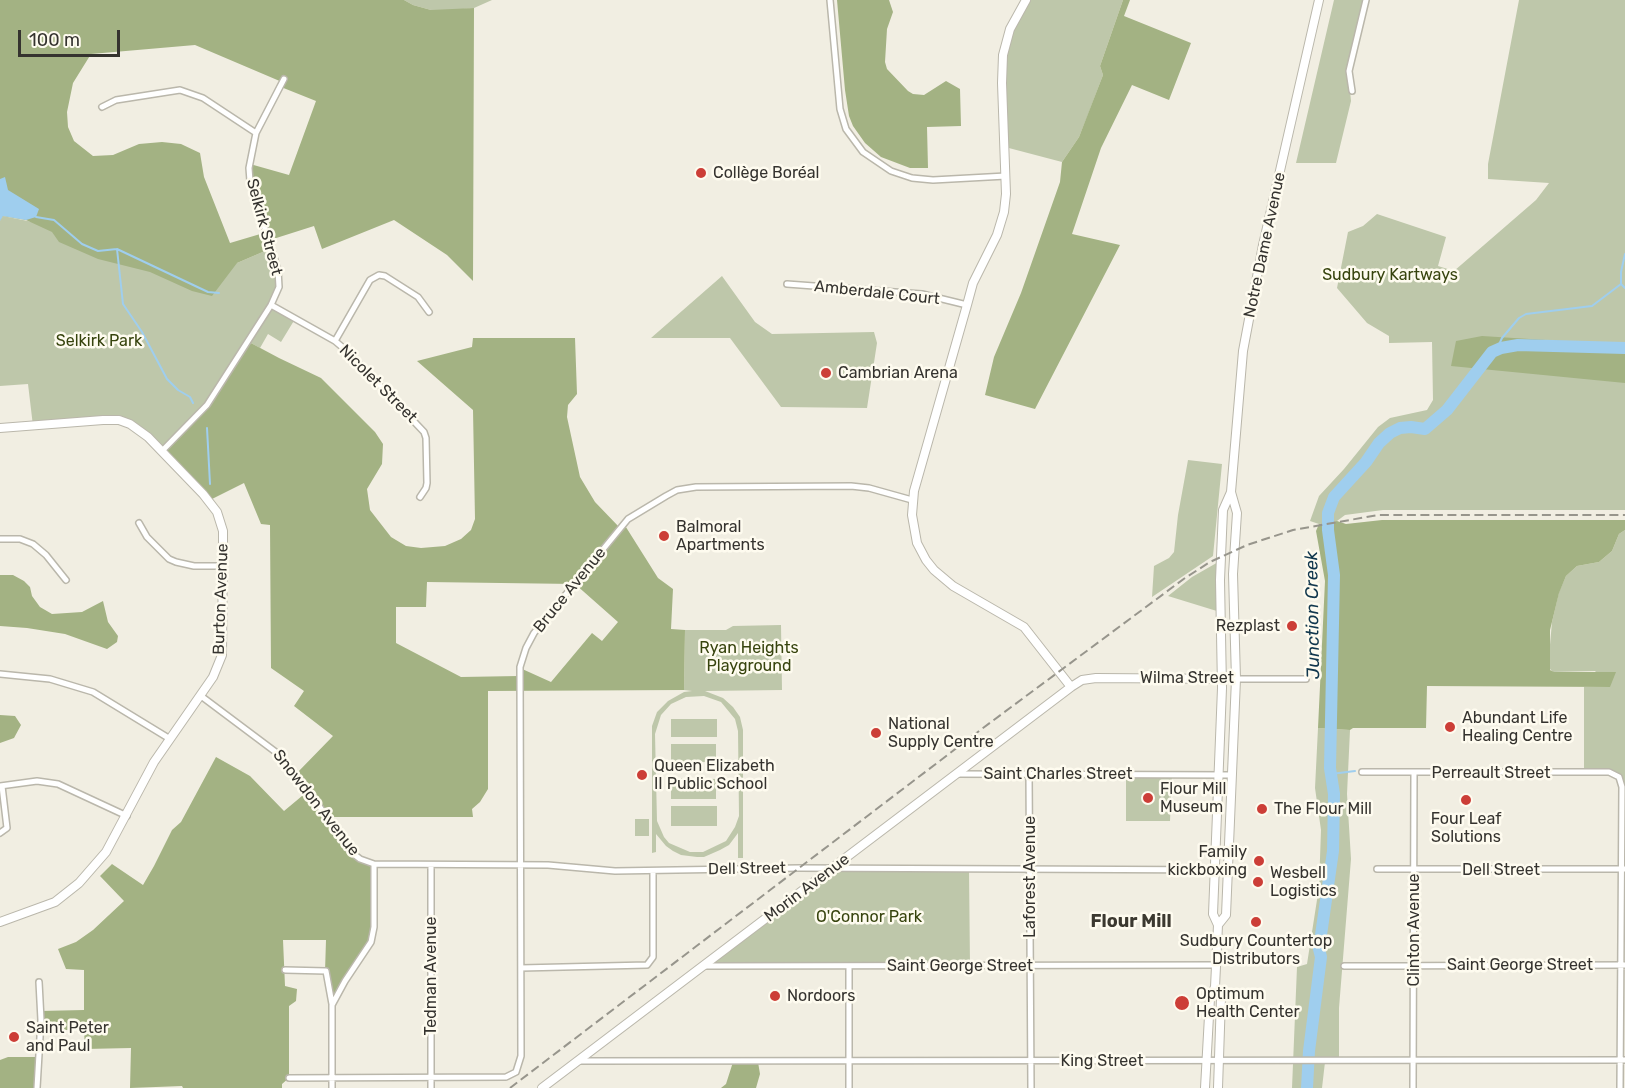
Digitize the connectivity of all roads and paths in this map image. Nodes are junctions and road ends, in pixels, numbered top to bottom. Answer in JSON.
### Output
{"nodes":[{"id":1,"x":830,"y":0,"type":"edge"},
{"id":2,"x":1026,"y":0,"type":"edge"},
{"id":3,"x":1319,"y":0,"type":"edge"},
{"id":4,"x":1366,"y":0,"type":"edge"},
{"id":5,"x":284,"y":80,"type":"dead end"},
{"id":6,"x":1352,"y":91,"type":"dead end"},
{"id":7,"x":102,"y":107,"type":"dead end"},
{"id":8,"x":256,"y":133,"type":"junction"},
{"id":9,"x":1006,"y":176,"type":"junction"},
{"id":10,"x":787,"y":284,"type":"dead end"},
{"id":11,"x":271,"y":305,"type":"junction"},
{"id":12,"x":966,"y":305,"type":"junction"},
{"id":13,"x":429,"y":312,"type":"dead end"},
{"id":14,"x":335,"y":341,"type":"junction"},
{"id":15,"x":0,"y":428,"type":"edge"},
{"id":16,"x":162,"y":451,"type":"junction"},
{"id":17,"x":1231,"y":492,"type":"junction"},
{"id":18,"x":420,"y":497,"type":"dead end"},
{"id":19,"x":912,"y":500,"type":"junction"},
{"id":20,"x":139,"y":523,"type":"dead end"},
{"id":21,"x":0,"y":539,"type":"edge"},
{"id":22,"x":223,"y":566,"type":"junction"},
{"id":23,"x":66,"y":580,"type":"dead end"},
{"id":24,"x":0,"y":674,"type":"edge"},
{"id":25,"x":1222,"y":679,"type":"junction"},
{"id":26,"x":1236,"y":679,"type":"junction"},
{"id":27,"x":1306,"y":679,"type":"dead end"},
{"id":28,"x":1071,"y":687,"type":"junction"},
{"id":29,"x":201,"y":696,"type":"junction"},
{"id":30,"x":170,"y":739,"type":"junction"},
{"id":31,"x":1362,"y":772,"type":"dead end"},
{"id":32,"x":1414,"y":773,"type":"junction"},
{"id":33,"x":957,"y":774,"type":"junction"},
{"id":34,"x":1029,"y":774,"type":"junction"},
{"id":35,"x":1218,"y":775,"type":"junction"},
{"id":36,"x":1231,"y":775,"type":"junction"},
{"id":37,"x":1,"y":786,"type":"edge"},
{"id":38,"x":127,"y":816,"type":"junction"},
{"id":39,"x":0,"y":833,"type":"edge"},
{"id":40,"x":374,"y":864,"type":"junction"},
{"id":41,"x":432,"y":865,"type":"junction"},
{"id":42,"x":519,"y":865,"type":"junction"},
{"id":43,"x":834,"y":868,"type":"junction"},
{"id":44,"x":1030,"y":869,"type":"junction"},
{"id":45,"x":1377,"y":869,"type":"dead end"},
{"id":46,"x":1623,"y":869,"type":"edge"},
{"id":47,"x":1214,"y":870,"type":"junction"},
{"id":48,"x":1228,"y":870,"type":"junction"},
{"id":49,"x":1414,"y":870,"type":"junction"},
{"id":50,"x":653,"y":871,"type":"junction"},
{"id":51,"x":0,"y":922,"type":"edge"},
{"id":52,"x":1218,"y":925,"type":"junction"},
{"id":53,"x":1030,"y":965,"type":"junction"},
{"id":54,"x":1216,"y":965,"type":"junction"},
{"id":55,"x":1623,"y":965,"type":"edge"},
{"id":56,"x":705,"y":966,"type":"junction"},
{"id":57,"x":849,"y":966,"type":"junction"},
{"id":58,"x":1344,"y":966,"type":"dead end"},
{"id":59,"x":1413,"y":966,"type":"junction"},
{"id":60,"x":521,"y":968,"type":"junction"},
{"id":61,"x":285,"y":970,"type":"dead end"},
{"id":62,"x":39,"y":982,"type":"dead end"},
{"id":63,"x":1215,"y":987,"type":"junction"},
{"id":64,"x":332,"y":1005,"type":"junction"},
{"id":65,"x":1413,"y":1060,"type":"junction"},
{"id":66,"x":1622,"y":1060,"type":"edge"},
{"id":67,"x":578,"y":1061,"type":"junction"},
{"id":68,"x":849,"y":1061,"type":"junction"},
{"id":69,"x":1206,"y":1061,"type":"junction"},
{"id":70,"x":1218,"y":1061,"type":"junction"},
{"id":71,"x":1031,"y":1062,"type":"junction"},
{"id":72,"x":332,"y":1076,"type":"junction"},
{"id":73,"x":431,"y":1077,"type":"junction"},
{"id":74,"x":289,"y":1078,"type":"dead end"},
{"id":75,"x":37,"y":1088,"type":"edge"},
{"id":76,"x":332,"y":1088,"type":"edge"},
{"id":77,"x":431,"y":1088,"type":"edge"},
{"id":78,"x":542,"y":1088,"type":"edge"},
{"id":79,"x":849,"y":1088,"type":"edge"},
{"id":80,"x":1031,"y":1088,"type":"edge"},
{"id":81,"x":1206,"y":1088,"type":"edge"},
{"id":82,"x":1218,"y":1088,"type":"edge"},
{"id":83,"x":1413,"y":1088,"type":"edge"},
{"id":84,"x":1620,"y":1088,"type":"edge"}],
"edges":[{"from":1,"to":9,"type":"street"},
{"from":2,"to":9,"type":"street"},
{"from":3,"to":17,"type":"street","name":"Notre Dame Avenue"},
{"from":4,"to":6,"type":"street"},
{"from":5,"to":8,"type":"street","name":"Selkirk Street"},
{"from":7,"to":8,"type":"street"},
{"from":8,"to":11,"type":"street","name":"Selkirk Street"},
{"from":9,"to":12,"type":"street"},
{"from":10,"to":12,"type":"street","name":"Amberdale Court"},
{"from":11,"to":14,"type":"street","name":"Nicolet Street"},
{"from":11,"to":16,"type":"street","name":"Selkirk Street"},
{"from":12,"to":19,"type":"street"},
{"from":13,"to":14,"type":"street"},
{"from":14,"to":18,"type":"street","name":"Nicolet Street"},
{"from":15,"to":16,"type":"street","name":"Burton Avenue"},
{"from":16,"to":22,"type":"street","name":"Burton Avenue"},
{"from":17,"to":25,"type":"street","name":"Notre Dame Avenue"},
{"from":17,"to":26,"type":"street","name":"Notre Dame Avenue"},
{"from":19,"to":28,"type":"street"},
{"from":19,"to":42,"type":"street","name":"Bruce Avenue"},
{"from":20,"to":22,"type":"street"},
{"from":21,"to":23,"type":"street"},
{"from":22,"to":29,"type":"street","name":"Burton Avenue"},
{"from":24,"to":30,"type":"street"},
{"from":25,"to":26,"type":"street","name":"Wilma Street"},
{"from":25,"to":28,"type":"street","name":"Wilma Street"},
{"from":25,"to":35,"type":"street","name":"Notre Dame Avenue"},
{"from":26,"to":27,"type":"street","name":"Wilma Street"},
{"from":26,"to":36,"type":"street","name":"Notre Dame Avenue"},
{"from":28,"to":33,"type":"street","name":"Morin Avenue"},
{"from":29,"to":30,"type":"street","name":"Burton Avenue"},
{"from":29,"to":40,"type":"street","name":"Snowdon Avenue"},
{"from":30,"to":38,"type":"street","name":"Burton Avenue"},
{"from":31,"to":32,"type":"street","name":"Perreault Street"},
{"from":32,"to":46,"type":"street","name":"Perreault Street"},
{"from":32,"to":49,"type":"street","name":"Clinton Avenue"},
{"from":33,"to":34,"type":"street","name":"Saint Charles Street"},
{"from":33,"to":43,"type":"street","name":"Morin Avenue"},
{"from":34,"to":35,"type":"street","name":"Saint Charles Street"},
{"from":34,"to":44,"type":"street","name":"Laforest Avenue"},
{"from":35,"to":36,"type":"street","name":"Saint Charles Street"},
{"from":35,"to":47,"type":"street","name":"Notre Dame Avenue"},
{"from":36,"to":48,"type":"street","name":"Notre Dame Avenue"},
{"from":37,"to":38,"type":"street"},
{"from":37,"to":39,"type":"street"},
{"from":38,"to":51,"type":"street","name":"Burton Avenue"},
{"from":40,"to":41,"type":"street","name":"Dell Street"},
{"from":40,"to":64,"type":"street"},
{"from":41,"to":42,"type":"street","name":"Dell Street"},
{"from":41,"to":73,"type":"street","name":"Tedman Avenue"},
{"from":42,"to":50,"type":"street","name":"Dell Street"},
{"from":42,"to":60,"type":"street","name":"Bruce Avenue"},
{"from":43,"to":44,"type":"street","name":"Dell Street"},
{"from":43,"to":50,"type":"street","name":"Dell Street"},
{"from":43,"to":56,"type":"street","name":"Morin Avenue"},
{"from":44,"to":47,"type":"street","name":"Dell Street"},
{"from":44,"to":53,"type":"street","name":"Laforest Avenue"},
{"from":45,"to":49,"type":"street","name":"Dell Street"},
{"from":46,"to":49,"type":"street","name":"Dell Street"},
{"from":46,"to":55,"type":"street"},
{"from":47,"to":48,"type":"street","name":"Dell Street"},
{"from":47,"to":52,"type":"street","name":"Notre Dame Avenue"},
{"from":48,"to":52,"type":"street","name":"Notre Dame Avenue"},
{"from":49,"to":59,"type":"street","name":"Clinton Avenue"},
{"from":50,"to":60,"type":"street"},
{"from":52,"to":54,"type":"street","name":"Notre Dame Avenue"},
{"from":53,"to":54,"type":"street","name":"Saint George Street"},
{"from":53,"to":57,"type":"street","name":"Saint George Street"},
{"from":53,"to":71,"type":"street","name":"Laforest Avenue"},
{"from":54,"to":63,"type":"street","name":"Notre Dame Avenue"},
{"from":55,"to":59,"type":"street","name":"Saint George Street"},
{"from":55,"to":66,"type":"street"},
{"from":56,"to":57,"type":"street","name":"Saint George Street"},
{"from":56,"to":67,"type":"street","name":"Morin Avenue"},
{"from":57,"to":68,"type":"street"},
{"from":58,"to":59,"type":"street","name":"Saint George Street"},
{"from":59,"to":65,"type":"street","name":"Clinton Avenue"},
{"from":60,"to":73,"type":"street","name":"Bruce Avenue"},
{"from":61,"to":64,"type":"street"},
{"from":62,"to":75,"type":"street"},
{"from":63,"to":69,"type":"street","name":"Notre Dame Avenue"},
{"from":63,"to":70,"type":"street","name":"Notre Dame Avenue"},
{"from":64,"to":72,"type":"street"},
{"from":65,"to":66,"type":"street","name":"King Street"},
{"from":65,"to":70,"type":"street","name":"King Street"},
{"from":65,"to":83,"type":"street","name":"Clinton Avenue"},
{"from":66,"to":84,"type":"street"},
{"from":67,"to":68,"type":"street","name":"King Street"},
{"from":67,"to":78,"type":"street","name":"Morin Avenue"},
{"from":68,"to":71,"type":"street","name":"King Street"},
{"from":68,"to":79,"type":"street"},
{"from":69,"to":70,"type":"street","name":"King Street"},
{"from":69,"to":71,"type":"street","name":"King Street"},
{"from":69,"to":81,"type":"street","name":"Notre Dame Avenue"},
{"from":70,"to":82,"type":"street","name":"Notre Dame Avenue"},
{"from":71,"to":80,"type":"street","name":"Laforest Avenue"},
{"from":72,"to":73,"type":"street"},
{"from":72,"to":74,"type":"street"},
{"from":72,"to":76,"type":"street"},
{"from":73,"to":77,"type":"street","name":"Tedman Avenue"}]}
